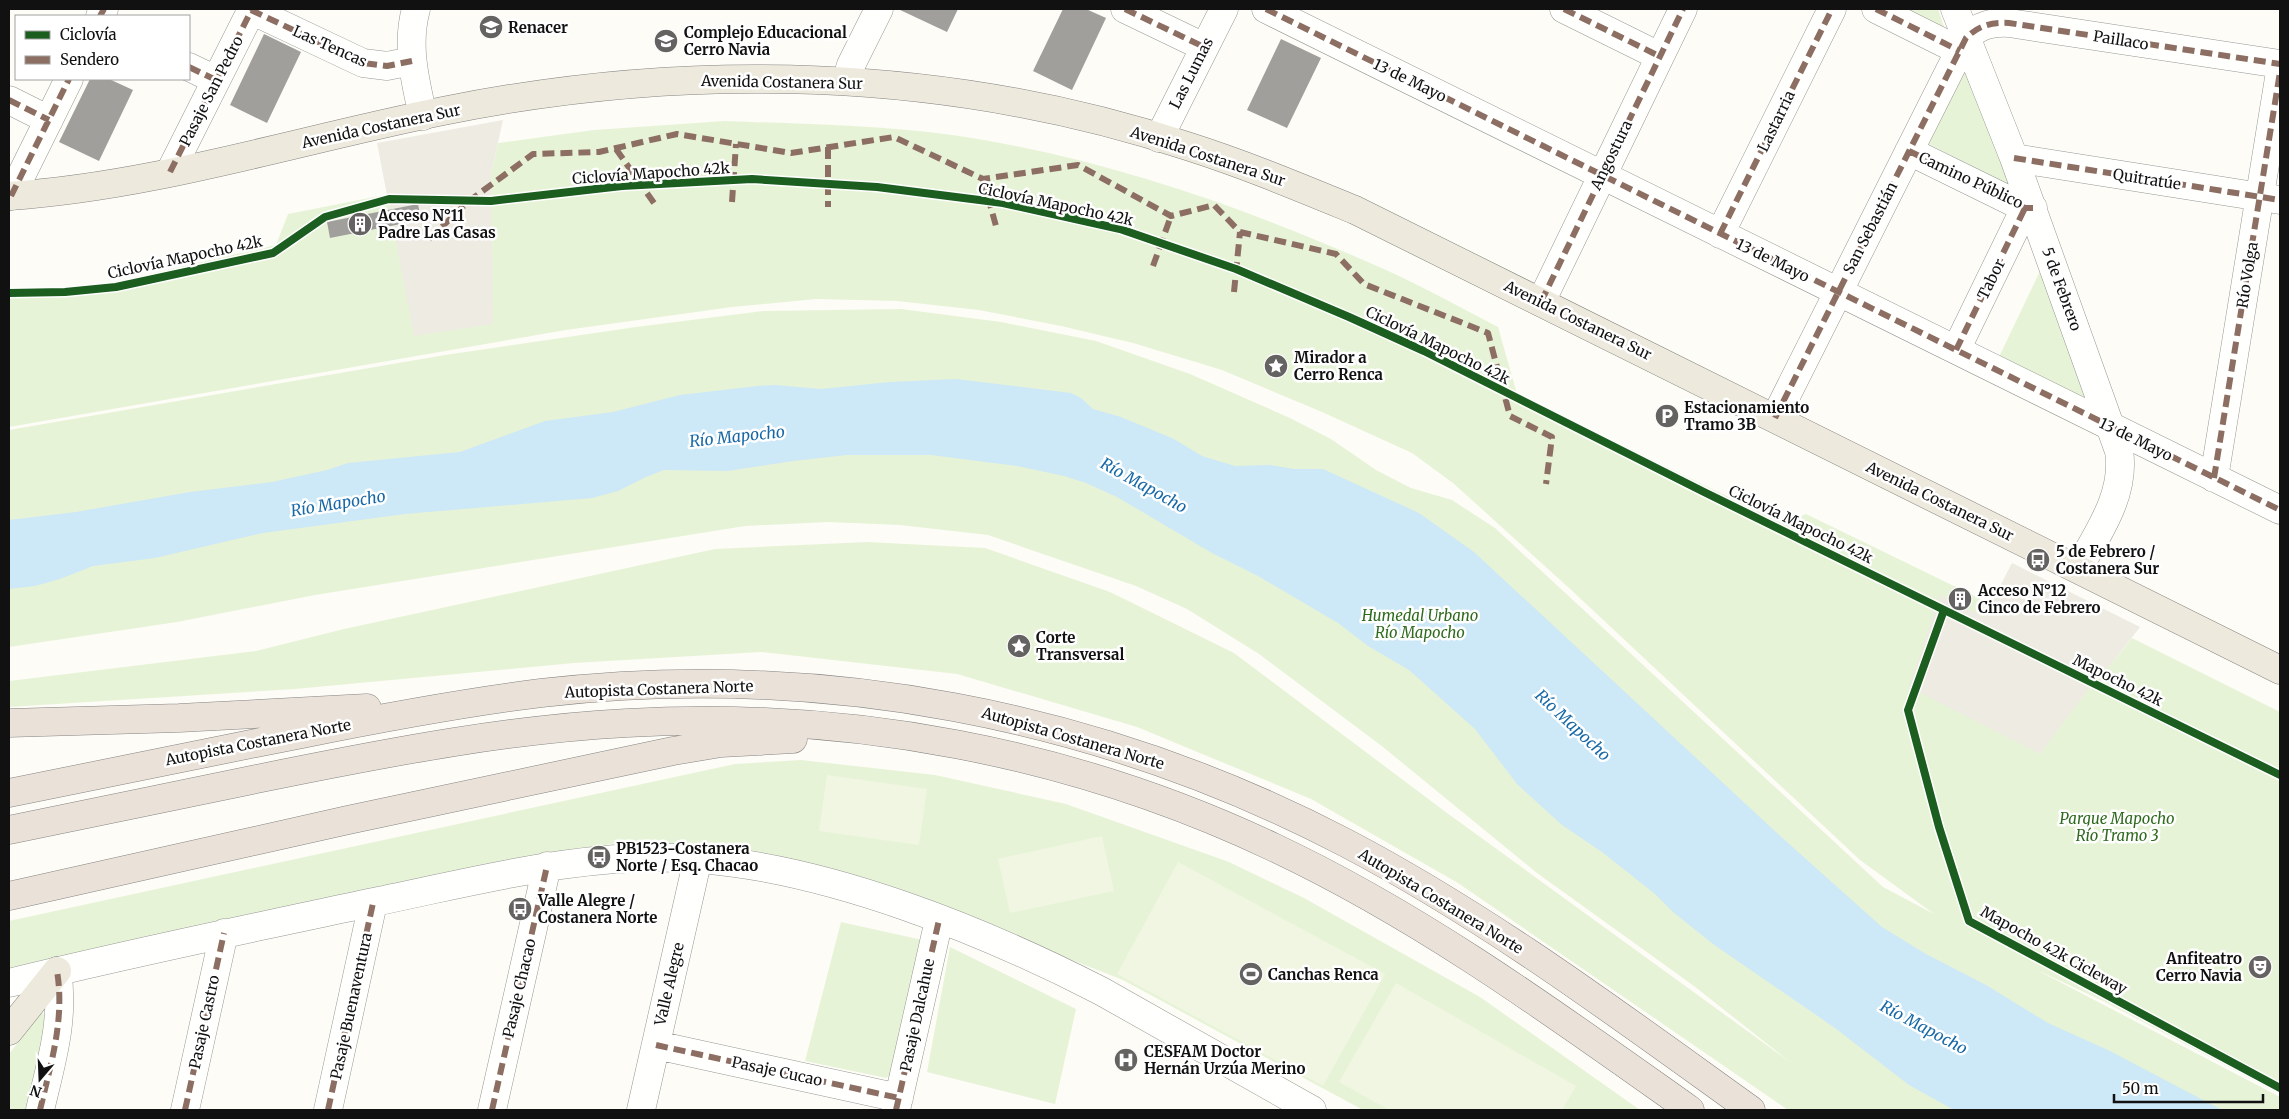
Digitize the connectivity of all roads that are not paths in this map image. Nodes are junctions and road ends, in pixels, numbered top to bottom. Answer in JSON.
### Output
{"nodes":[{"id":1,"x":252,"y":9,"type":"edge"},
{"id":2,"x":416,"y":9,"type":"edge"},
{"id":3,"x":879,"y":9,"type":"edge"},
{"id":4,"x":1125,"y":9,"type":"edge"},
{"id":5,"x":1224,"y":9,"type":"edge"},
{"id":6,"x":1266,"y":9,"type":"edge"},
{"id":7,"x":1564,"y":9,"type":"edge"},
{"id":8,"x":1682,"y":9,"type":"edge"},
{"id":9,"x":1832,"y":9,"type":"edge"},
{"id":10,"x":1876,"y":9,"type":"edge"},
{"id":11,"x":1956,"y":9,"type":"edge"},
{"id":12,"x":1963,"y":44,"type":"junction"},
{"id":13,"x":1204,"y":47,"type":"junction"},
{"id":14,"x":1659,"y":56,"type":"junction"},
{"id":15,"x":412,"y":61,"type":"junction"},
{"id":16,"x":2280,"y":64,"type":"edge"},
{"id":17,"x":190,"y":67,"type":"edge"},
{"id":18,"x":2280,"y":72,"type":"edge"},
{"id":19,"x":69,"y":80,"type":"edge"},
{"id":20,"x":216,"y":80,"type":"junction"},
{"id":21,"x":846,"y":81,"type":"junction"},
{"id":22,"x":9,"y":100,"type":"edge"},
{"id":23,"x":424,"y":116,"type":"junction"},
{"id":24,"x":49,"y":120,"type":"junction"},
{"id":25,"x":1159,"y":138,"type":"junction"},
{"id":26,"x":1909,"y":151,"type":"junction"},
{"id":27,"x":2014,"y":158,"type":"junction"},
{"id":28,"x":170,"y":172,"type":"junction"},
{"id":29,"x":1602,"y":175,"type":"junction"},
{"id":30,"x":10,"y":196,"type":"edge"},
{"id":31,"x":2270,"y":198,"type":"edge"},
{"id":32,"x":2029,"y":208,"type":"junction"},
{"id":33,"x":1720,"y":234,"type":"junction"},
{"id":34,"x":1838,"y":292,"type":"junction"},
{"id":35,"x":1541,"y":302,"type":"junction"},
{"id":36,"x":1956,"y":350,"type":"junction"},
{"id":37,"x":1775,"y":418,"type":"junction"},
{"id":38,"x":2111,"y":427,"type":"junction"},
{"id":39,"x":2214,"y":478,"type":"junction"},
{"id":40,"x":2280,"y":510,"type":"edge"},
{"id":41,"x":2078,"y":569,"type":"junction"},
{"id":42,"x":2280,"y":670,"type":"edge"},
{"id":43,"x":453,"y":706,"type":"junction"},
{"id":44,"x":9,"y":723,"type":"edge"},
{"id":45,"x":896,"y":734,"type":"junction"},
{"id":46,"x":9,"y":793,"type":"edge"},
{"id":47,"x":9,"y":830,"type":"edge"},
{"id":48,"x":698,"y":858,"type":"junction"},
{"id":49,"x":547,"y":866,"type":"junction"},
{"id":50,"x":9,"y":896,"type":"edge"},
{"id":51,"x":373,"y":903,"type":"junction"},
{"id":52,"x":938,"y":920,"type":"junction"},
{"id":53,"x":224,"y":934,"type":"junction"},
{"id":54,"x":57,"y":971,"type":"junction"},
{"id":55,"x":9,"y":983,"type":"edge"},
{"id":56,"x":9,"y":1031,"type":"edge"},
{"id":57,"x":656,"y":1045,"type":"junction"},
{"id":58,"x":898,"y":1104,"type":"edge"},
{"id":59,"x":40,"y":1110,"type":"edge"},
{"id":60,"x":185,"y":1110,"type":"edge"},
{"id":61,"x":328,"y":1110,"type":"edge"},
{"id":62,"x":492,"y":1110,"type":"edge"},
{"id":63,"x":641,"y":1110,"type":"edge"},
{"id":64,"x":1312,"y":1110,"type":"edge"},
{"id":65,"x":1690,"y":1110,"type":"edge"},
{"id":66,"x":1751,"y":1110,"type":"edge"}],
"edges":[{"from":1,"to":15,"type":"street","name":"Las Tencas"},
{"from":1,"to":20,"type":"street","name":"Pasaje San Pedro"},
{"from":2,"to":15,"type":"street"},
{"from":3,"to":21,"type":"street"},
{"from":4,"to":13,"type":"street"},
{"from":5,"to":13,"type":"street","name":"Las Lumas"},
{"from":6,"to":29,"type":"street","name":"13 de Mayo"},
{"from":7,"to":14,"type":"street"},
{"from":8,"to":14,"type":"street","name":"Angostura"},
{"from":9,"to":33,"type":"street","name":"Lastarria"},
{"from":10,"to":12,"type":"street"},
{"from":11,"to":12,"type":"street","name":"5 de Febrero"},
{"from":12,"to":16,"type":"street","name":"Paillaco"},
{"from":12,"to":26,"type":"street","name":"San Sebastián"},
{"from":12,"to":27,"type":"street","name":"5 de Febrero"},
{"from":13,"to":25,"type":"street","name":"Las Lumas"},
{"from":14,"to":29,"type":"street","name":"Angostura"},
{"from":15,"to":23,"type":"street"},
{"from":17,"to":20,"type":"street"},
{"from":18,"to":31,"type":"street","name":"Río Volga"},
{"from":19,"to":24,"type":"street"},
{"from":20,"to":28,"type":"street","name":"Pasaje San Pedro"},
{"from":21,"to":23,"type":"main road","name":"Avenida Costanera Sur"},
{"from":21,"to":25,"type":"main road","name":"Avenida Costanera Sur"},
{"from":22,"to":24,"type":"street"},
{"from":23,"to":28,"type":"main road","name":"Avenida Costanera Sur"},
{"from":24,"to":30,"type":"street"},
{"from":25,"to":35,"type":"main road","name":"Avenida Costanera Sur"},
{"from":26,"to":32,"type":"street","name":"Camino Público"},
{"from":26,"to":34,"type":"street","name":"San Sebastián"},
{"from":27,"to":31,"type":"street","name":"Quitratúe"},
{"from":27,"to":32,"type":"street","name":"5 de Febrero"},
{"from":28,"to":30,"type":"main road","name":"Avenida Costanera Sur"},
{"from":29,"to":33,"type":"street","name":"13 de Mayo"},
{"from":29,"to":35,"type":"street","name":"Angostura"},
{"from":31,"to":39,"type":"street","name":"Río Volga"},
{"from":32,"to":36,"type":"street","name":"Tabor"},
{"from":32,"to":38,"type":"street","name":"5 de Febrero"},
{"from":33,"to":34,"type":"street","name":"13 de Mayo"},
{"from":34,"to":36,"type":"street","name":"13 de Mayo"},
{"from":34,"to":37,"type":"street","name":"San Sebastián"},
{"from":35,"to":37,"type":"main road","name":"Avenida Costanera Sur"},
{"from":36,"to":38,"type":"street","name":"13 de Mayo"},
{"from":37,"to":41,"type":"main road","name":"Avenida Costanera Sur"},
{"from":38,"to":39,"type":"street","name":"13 de Mayo"},
{"from":38,"to":41,"type":"street","name":"5 de Febrero"},
{"from":39,"to":40,"type":"street","name":"13 de Mayo"},
{"from":41,"to":42,"type":"main road","name":"Avenida Costanera Sur"},
{"from":43,"to":44,"type":"highway"},
{"from":43,"to":46,"type":"highway","name":"Autopista Costanera Norte"},
{"from":43,"to":66,"type":"highway","name":"Autopista Costanera Norte"},
{"from":45,"to":47,"type":"highway"},
{"from":45,"to":50,"type":"highway"},
{"from":45,"to":65,"type":"highway"},
{"from":48,"to":49,"type":"street"},
{"from":48,"to":52,"type":"street"},
{"from":48,"to":57,"type":"street","name":"Valle Alegre"},
{"from":49,"to":51,"type":"street"},
{"from":49,"to":62,"type":"street","name":"Pasaje Chacao"},
{"from":51,"to":53,"type":"street"},
{"from":51,"to":61,"type":"street","name":"Pasaje Buenaventura"},
{"from":52,"to":58,"type":"street","name":"Pasaje Dalcahue"},
{"from":52,"to":64,"type":"street"},
{"from":53,"to":54,"type":"street"},
{"from":53,"to":60,"type":"street","name":"Pasaje Castro"},
{"from":54,"to":55,"type":"street"},
{"from":54,"to":56,"type":"main road"},
{"from":54,"to":59,"type":"street"},
{"from":57,"to":58,"type":"street","name":"Pasaje Cucao"},
{"from":57,"to":63,"type":"street","name":"Valle Alegre"}]}
